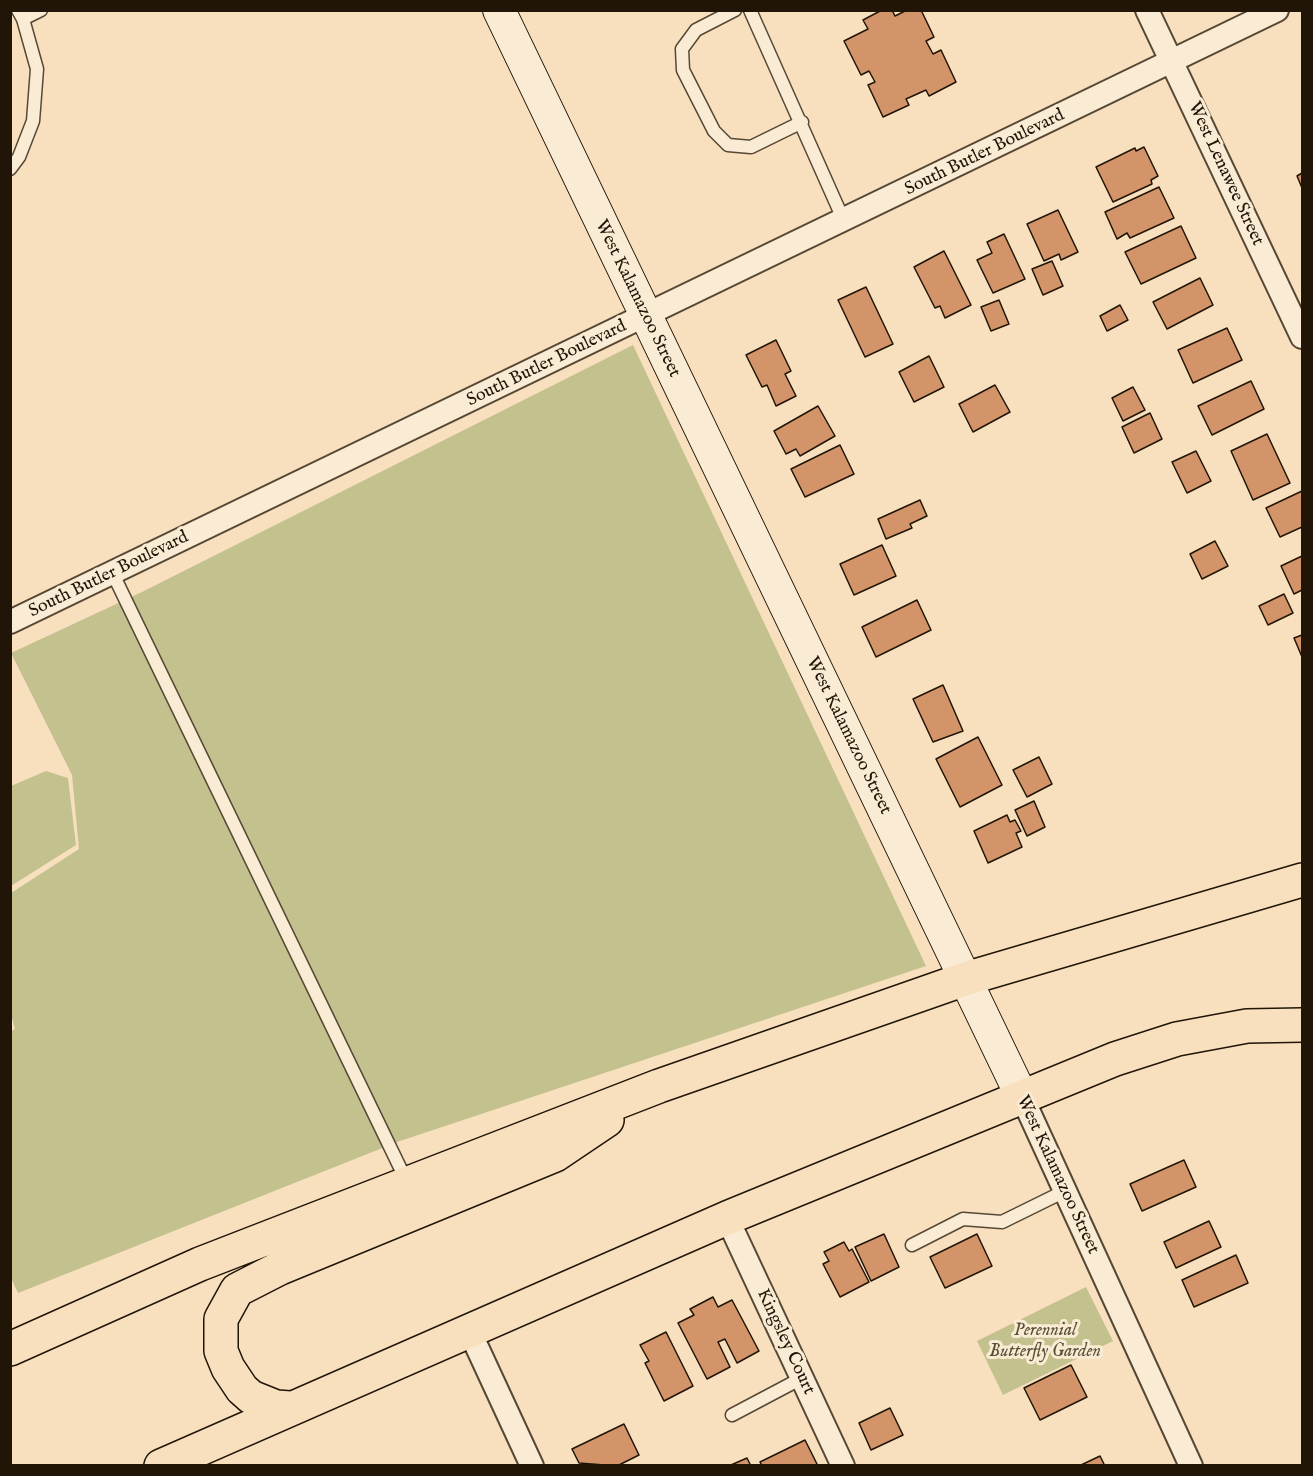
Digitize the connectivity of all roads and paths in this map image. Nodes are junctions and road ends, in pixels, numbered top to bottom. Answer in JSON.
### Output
{"nodes":[{"id":1,"x":41,"y":10,"type":"edge"},
{"id":2,"x":499,"y":10,"type":"edge"},
{"id":3,"x":735,"y":10,"type":"edge"},
{"id":4,"x":750,"y":10,"type":"edge"},
{"id":5,"x":1147,"y":10,"type":"edge"},
{"id":6,"x":1277,"y":10,"type":"edge"},
{"id":7,"x":21,"y":15,"type":"edge"},
{"id":8,"x":1172,"y":63,"type":"junction"},
{"id":9,"x":802,"y":122,"type":"junction"},
{"id":10,"x":10,"y":169,"type":"edge"},
{"id":11,"x":844,"y":221,"type":"junction"},
{"id":12,"x":645,"y":316,"type":"junction"},
{"id":13,"x":1302,"y":337,"type":"edge"},
{"id":14,"x":113,"y":574,"type":"junction"},
{"id":15,"x":10,"y":622,"type":"edge"},
{"id":16,"x":1302,"y":880,"type":"edge"},
{"id":17,"x":965,"y":979,"type":"junction"},
{"id":18,"x":1302,"y":1025,"type":"edge"},
{"id":19,"x":659,"y":1086,"type":"junction"},
{"id":20,"x":1022,"y":1097,"type":"junction"},
{"id":21,"x":407,"y":1183,"type":"junction"},
{"id":22,"x":1065,"y":1191,"type":"junction"},
{"id":23,"x":727,"y":1218,"type":"junction"},
{"id":24,"x":912,"y":1245,"type":"dead end"},
{"id":25,"x":470,"y":1332,"type":"junction"},
{"id":26,"x":10,"y":1349,"type":"edge"},
{"id":27,"x":802,"y":1378,"type":"junction"},
{"id":28,"x":290,"y":1407,"type":"junction"},
{"id":29,"x":732,"y":1414,"type":"dead end"},
{"id":30,"x":161,"y":1466,"type":"edge"},
{"id":31,"x":532,"y":1466,"type":"edge"},
{"id":32,"x":843,"y":1466,"type":"edge"},
{"id":33,"x":1191,"y":1466,"type":"edge"}],
"edges":[{"from":1,"to":7,"type":"lane"},
{"from":2,"to":12,"type":"street","name":"West Kalamazoo Street"},
{"from":3,"to":9,"type":"lane"},
{"from":4,"to":9,"type":"lane"},
{"from":5,"to":8,"type":"street","name":"West Lenawee Street"},
{"from":6,"to":8,"type":"street","name":"South Butler Boulevard"},
{"from":7,"to":10,"type":"lane"},
{"from":8,"to":11,"type":"street","name":"South Butler Boulevard"},
{"from":8,"to":13,"type":"street","name":"West Lenawee Street"},
{"from":9,"to":11,"type":"lane"},
{"from":11,"to":12,"type":"street","name":"South Butler Boulevard"},
{"from":12,"to":14,"type":"street","name":"South Butler Boulevard"},
{"from":12,"to":17,"type":"street","name":"West Kalamazoo Street"},
{"from":14,"to":15,"type":"street","name":"South Butler Boulevard"},
{"from":14,"to":21,"type":"lane"},
{"from":16,"to":17,"type":"main road"},
{"from":17,"to":19,"type":"main road"},
{"from":17,"to":20,"type":"street","name":"West Kalamazoo Street"},
{"from":18,"to":20,"type":"main road"},
{"from":19,"to":21,"type":"main road"},
{"from":19,"to":28,"type":"main road"},
{"from":20,"to":22,"type":"street","name":"West Kalamazoo Street"},
{"from":20,"to":23,"type":"main road"},
{"from":21,"to":26,"type":"main road"},
{"from":22,"to":24,"type":"lane"},
{"from":22,"to":33,"type":"street","name":"West Kalamazoo Street"},
{"from":23,"to":25,"type":"main road"},
{"from":23,"to":27,"type":"street","name":"Kingsley Court"},
{"from":25,"to":28,"type":"main road"},
{"from":25,"to":31,"type":"street"},
{"from":27,"to":29,"type":"lane"},
{"from":27,"to":32,"type":"street","name":"Kingsley Court"},
{"from":28,"to":30,"type":"main road"}]}
